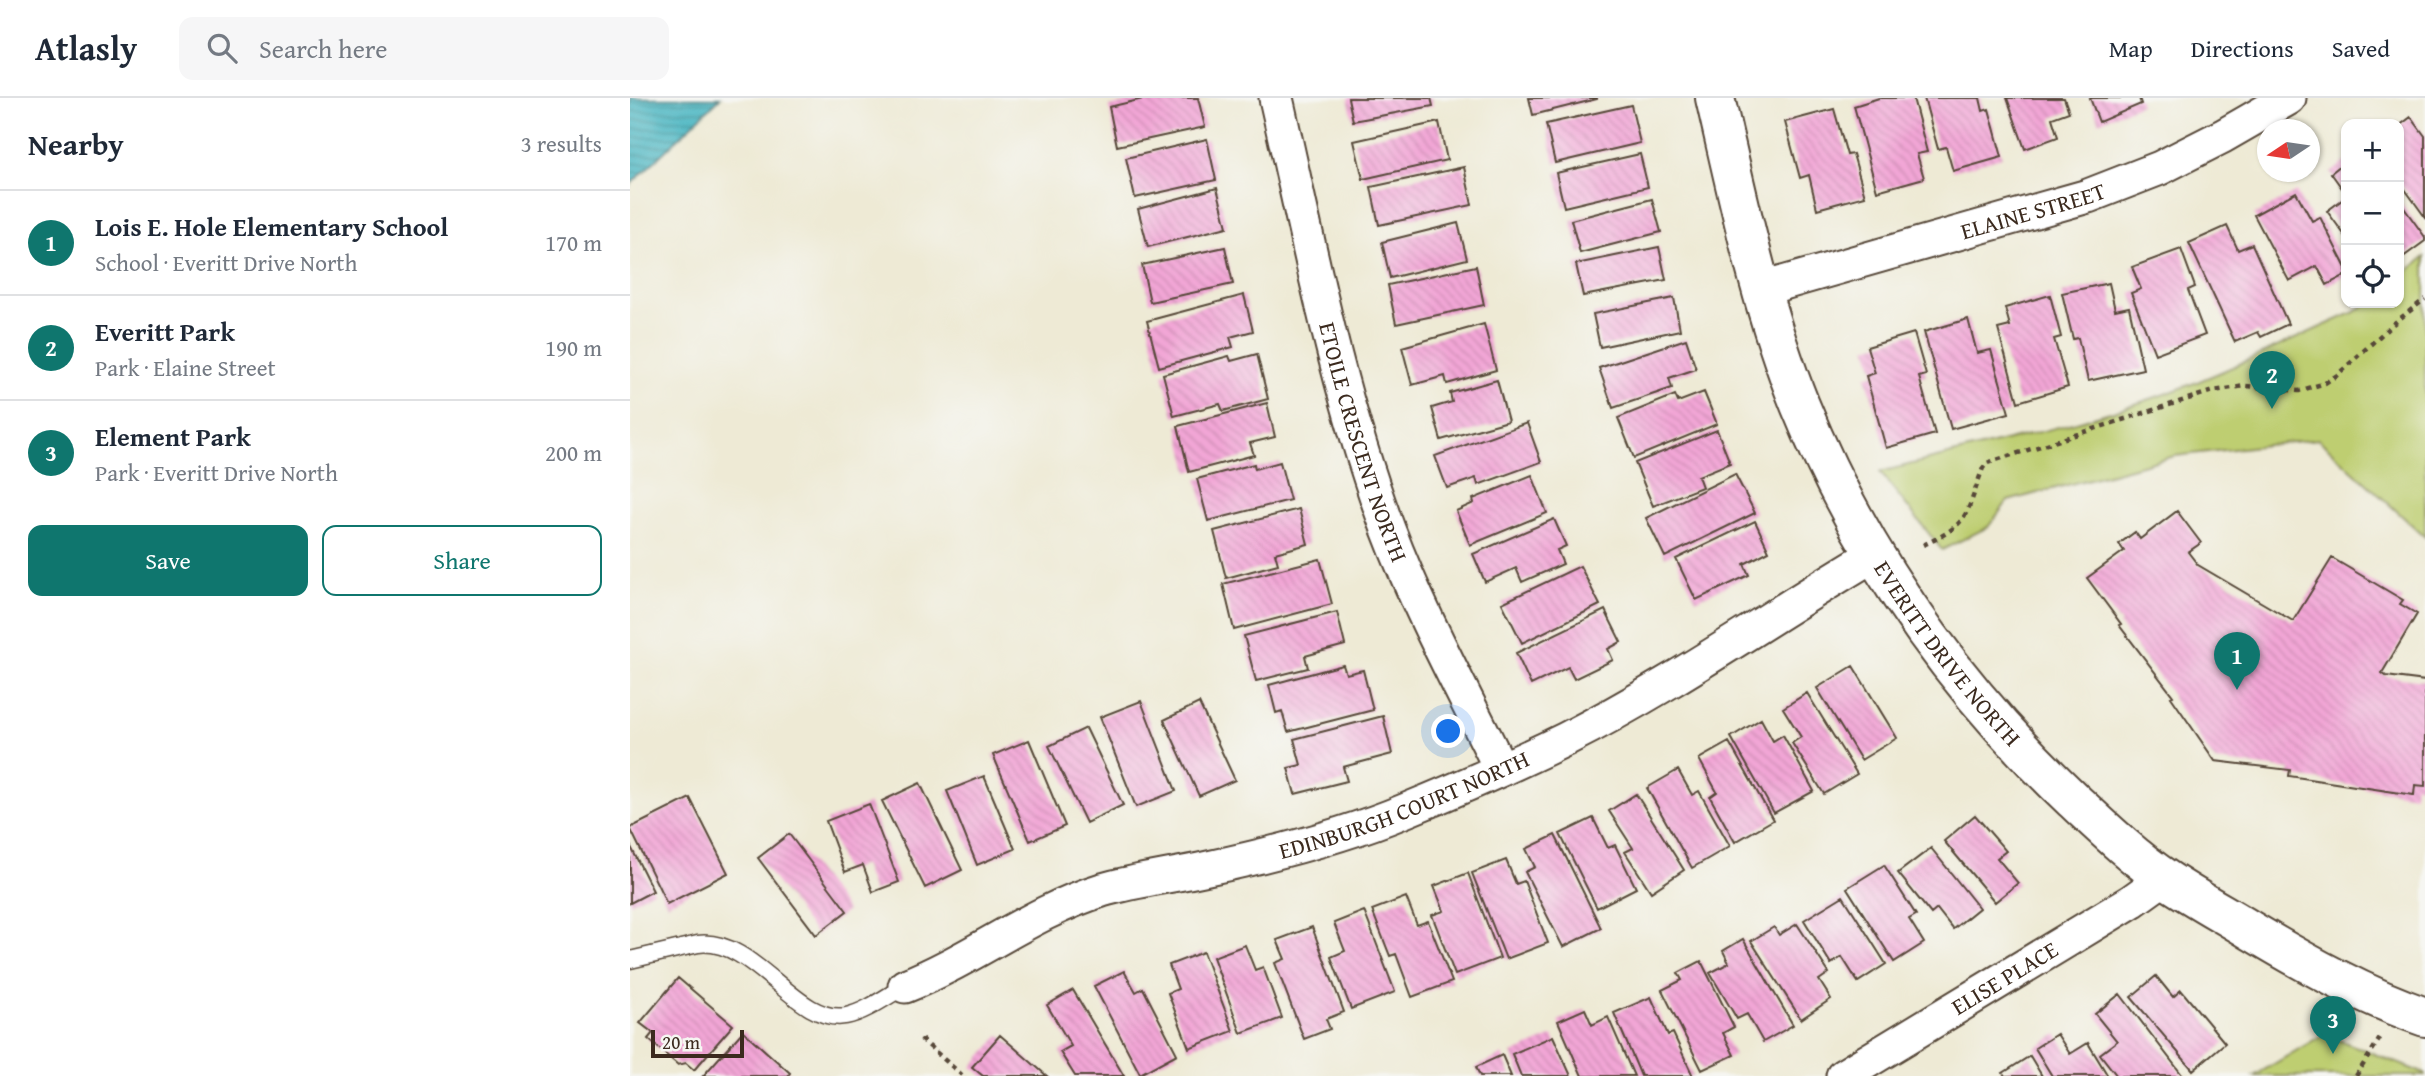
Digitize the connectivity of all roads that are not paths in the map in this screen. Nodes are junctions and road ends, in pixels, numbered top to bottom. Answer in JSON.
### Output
{"nodes":[{"id":1,"x":1276,"y":98,"type":"edge"},
{"id":2,"x":1715,"y":98,"type":"edge"},
{"id":3,"x":2289,"y":98,"type":"edge"},
{"id":4,"x":1762,"y":289,"type":"junction"},
{"id":5,"x":1875,"y":554,"type":"junction"},
{"id":6,"x":1501,"y":769,"type":"junction"},
{"id":7,"x":2164,"y":878,"type":"junction"},
{"id":8,"x":630,"y":960,"type":"edge"},
{"id":9,"x":905,"y":986,"type":"joint"},
{"id":10,"x":2425,"y":1017,"type":"edge"},
{"id":11,"x":1843,"y":1076,"type":"edge"}],
"edges":[{"from":1,"to":6,"type":"street","name":"ETOILE CRESCENT NORTH"},
{"from":2,"to":4,"type":"street","name":"EVERITT DRIVE NORTH"},
{"from":3,"to":4,"type":"street","name":"ELAINE STREET"},
{"from":4,"to":5,"type":"street","name":"EVERITT DRIVE NORTH"},
{"from":5,"to":6,"type":"street","name":"EDINBURGH COURT NORTH"},
{"from":5,"to":7,"type":"street","name":"EVERITT DRIVE NORTH"},
{"from":6,"to":9,"type":"street","name":"EDINBURGH COURT NORTH"},
{"from":7,"to":10,"type":"street","name":"EVERITT DRIVE NORTH"},
{"from":7,"to":11,"type":"street","name":"ELISE PLACE"},
{"from":8,"to":9,"type":"lane"}]}
